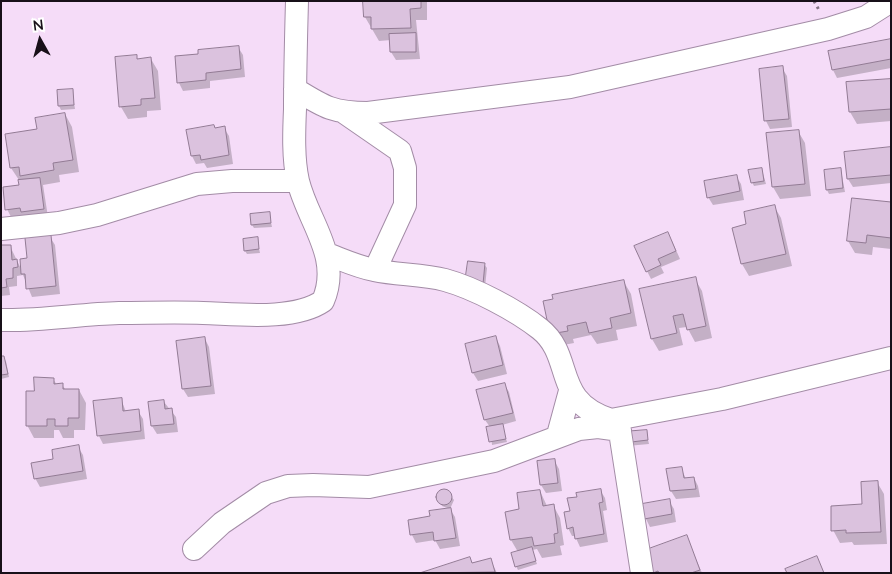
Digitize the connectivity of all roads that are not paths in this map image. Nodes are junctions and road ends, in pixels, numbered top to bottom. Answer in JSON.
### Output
{"nodes":[{"id":1,"x":297,"y":1,"type":"edge"},
{"id":2,"x":891,"y":1,"type":"edge"},
{"id":3,"x":295,"y":89,"type":"junction"},
{"id":4,"x":345,"y":113,"type":"junction"},
{"id":5,"x":298,"y":181,"type":"junction"},
{"id":6,"x":1,"y":229,"type":"edge"},
{"id":7,"x":327,"y":254,"type":"junction"},
{"id":8,"x":375,"y":270,"type":"junction"},
{"id":9,"x":1,"y":320,"type":"edge"},
{"id":10,"x":891,"y":358,"type":"edge"},
{"id":11,"x":570,"y":391,"type":"junction"},
{"id":12,"x":619,"y":425,"type":"junction"},
{"id":13,"x":558,"y":436,"type":"junction"},
{"id":14,"x":194,"y":548,"type":"dead end"},
{"id":15,"x":642,"y":573,"type":"edge"}],
"edges":[{"from":1,"to":3,"type":"street"},
{"from":2,"to":4,"type":"street"},
{"from":3,"to":4,"type":"street"},
{"from":3,"to":5,"type":"street"},
{"from":4,"to":8,"type":"street"},
{"from":5,"to":6,"type":"street"},
{"from":5,"to":7,"type":"street"},
{"from":7,"to":8,"type":"street"},
{"from":7,"to":9,"type":"street"},
{"from":8,"to":11,"type":"street"},
{"from":10,"to":12,"type":"street"},
{"from":11,"to":12,"type":"street"},
{"from":11,"to":13,"type":"street"},
{"from":12,"to":13,"type":"street"},
{"from":12,"to":15,"type":"street"},
{"from":13,"to":14,"type":"street"}]}
